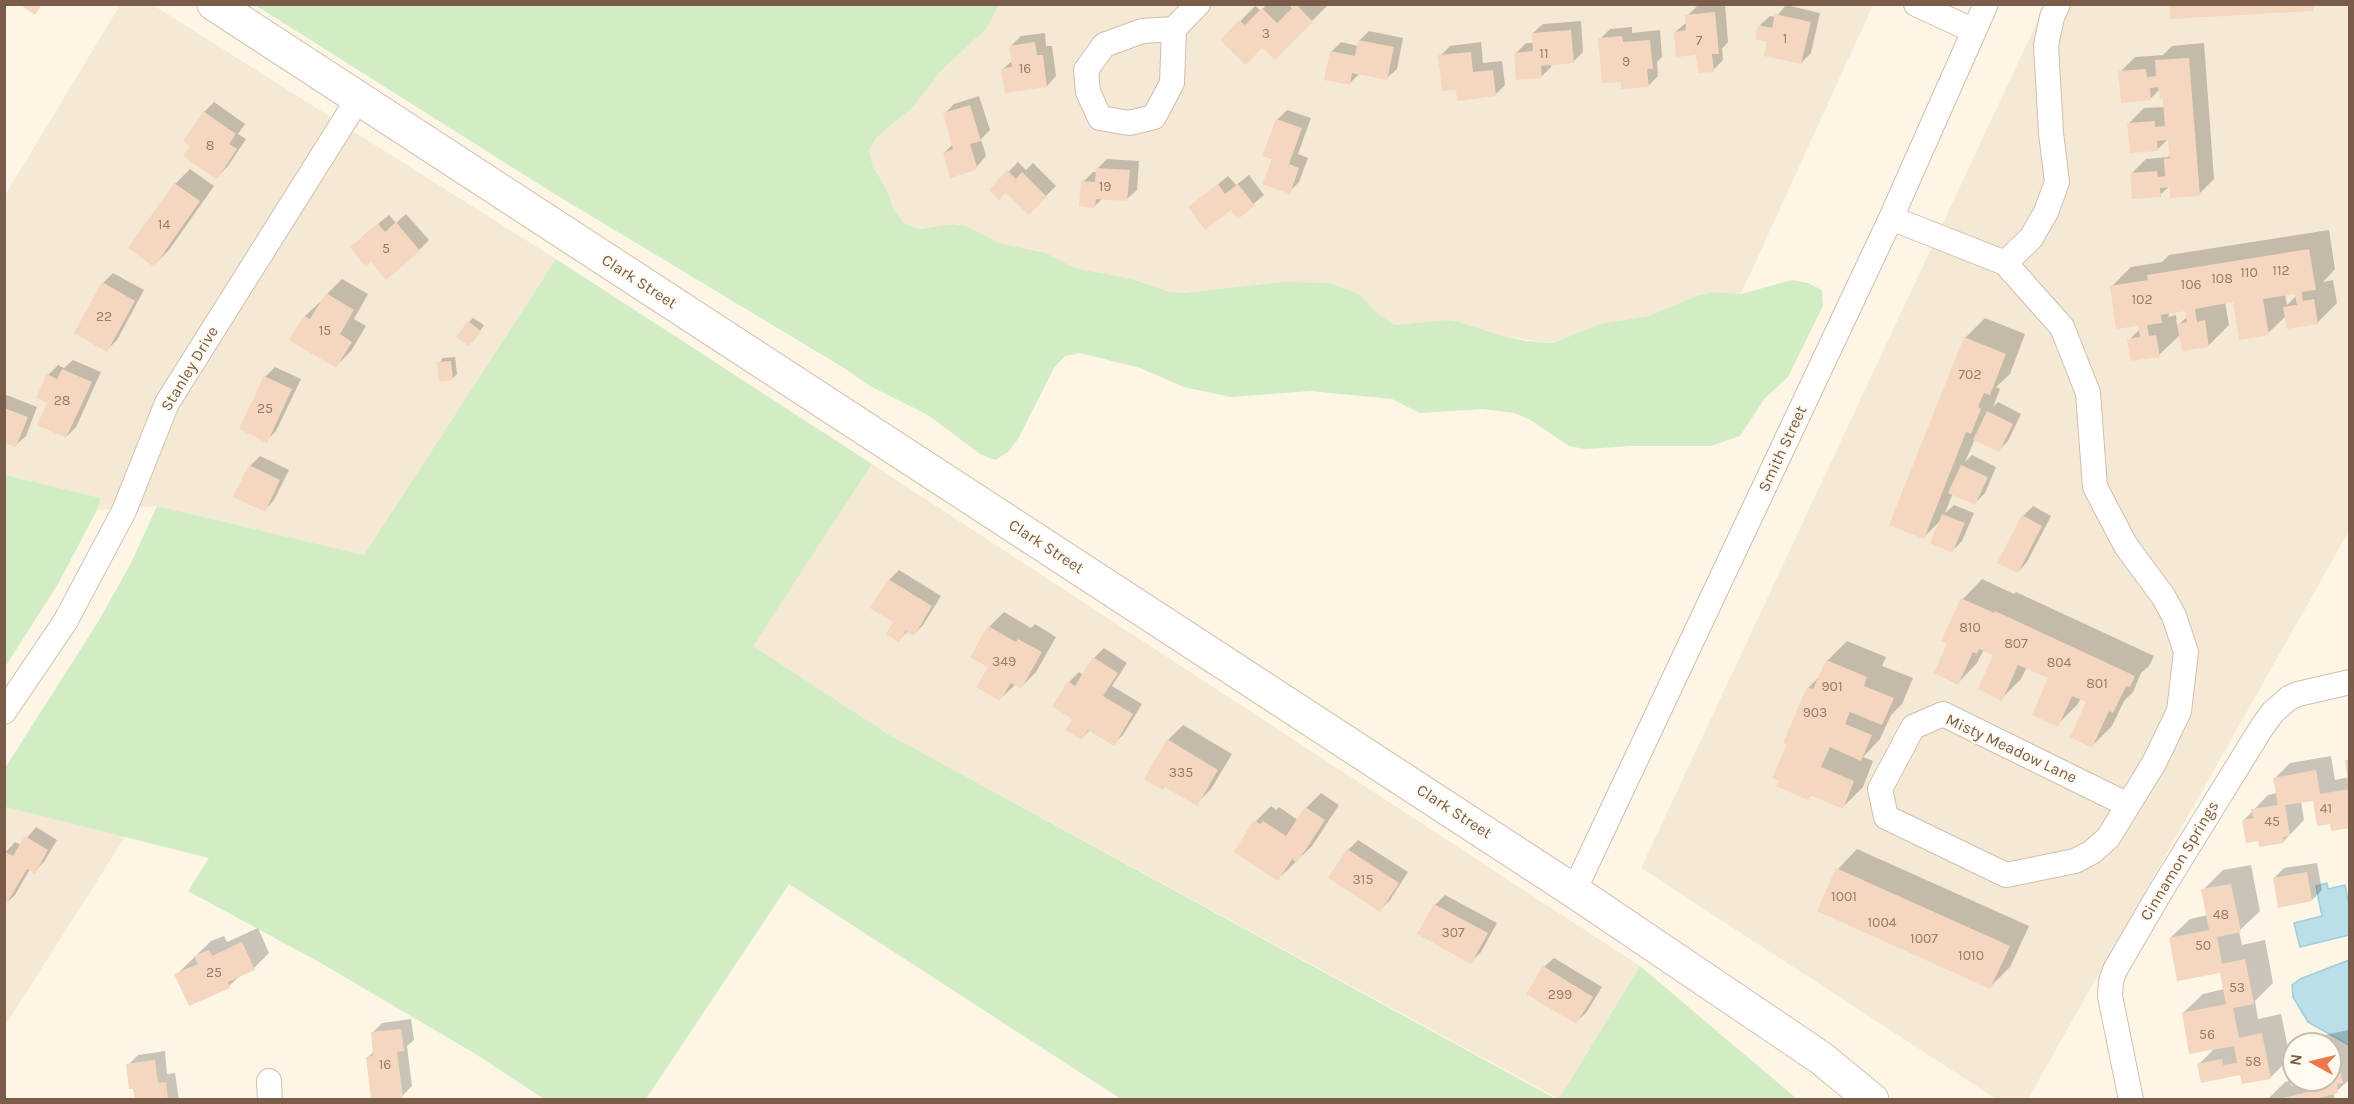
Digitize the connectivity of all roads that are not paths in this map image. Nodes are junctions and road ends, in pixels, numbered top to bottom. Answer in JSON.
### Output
{"nodes":[{"id":1,"x":214,"y":4,"type":"edge"},
{"id":2,"x":1198,"y":4,"type":"edge"},
{"id":3,"x":1916,"y":4,"type":"edge"},
{"id":4,"x":1986,"y":4,"type":"edge"},
{"id":5,"x":2058,"y":4,"type":"edge"},
{"id":6,"x":1174,"y":29,"type":"junction"},
{"id":7,"x":1974,"y":31,"type":"junction"},
{"id":8,"x":358,"y":99,"type":"junction"},
{"id":9,"x":1891,"y":218,"type":"junction"},
{"id":10,"x":2005,"y":263,"type":"junction"},
{"id":11,"x":2349,"y":682,"type":"edge"},
{"id":12,"x":4,"y":712,"type":"edge"},
{"id":13,"x":2128,"y":805,"type":"junction"},
{"id":14,"x":1574,"y":891,"type":"junction"},
{"id":15,"x":1872,"y":1100,"type":"edge"},
{"id":16,"x":2132,"y":1100,"type":"edge"}],
"edges":[{"from":1,"to":8,"type":"main road","name":"Clark Street"},
{"from":2,"to":6,"type":"street"},
{"from":3,"to":7,"type":"street"},
{"from":4,"to":7,"type":"street","name":"Smith Street"},
{"from":5,"to":10,"type":"street"},
{"from":6,"to":6,"type":"street"},
{"from":7,"to":9,"type":"street","name":"Smith Street"},
{"from":8,"to":12,"type":"street","name":"Stanley Drive"},
{"from":8,"to":14,"type":"main road","name":"Clark Street"},
{"from":9,"to":10,"type":"street"},
{"from":9,"to":14,"type":"street","name":"Smith Street"},
{"from":10,"to":13,"type":"street","name":"Misty Meadow Lane"},
{"from":11,"to":16,"type":"street","name":"Cinnamon Springs"},
{"from":13,"to":13,"type":"street","name":"Misty Meadow Lane"},
{"from":14,"to":15,"type":"main road","name":"Clark Street"}]}
